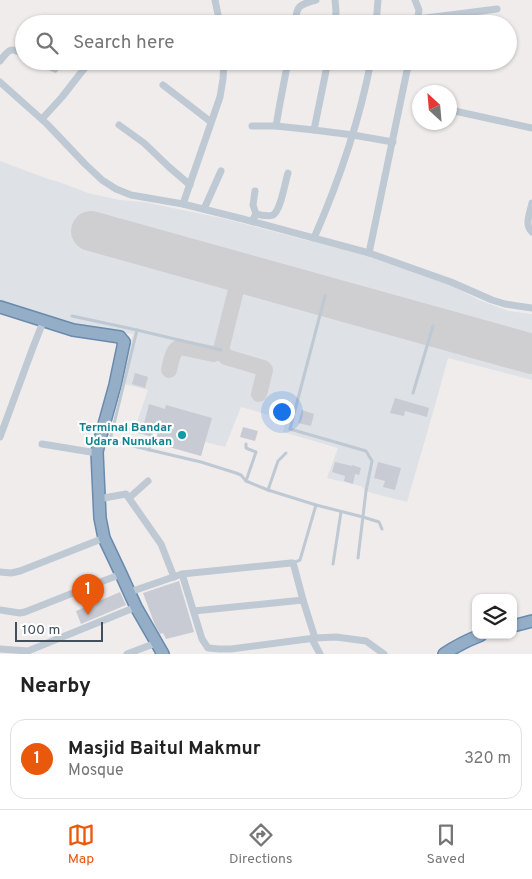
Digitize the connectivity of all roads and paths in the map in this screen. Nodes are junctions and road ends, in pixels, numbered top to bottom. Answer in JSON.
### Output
{"nodes":[{"id":1,"x":215,"y":0,"type":"edge"},
{"id":2,"x":313,"y":0,"type":"edge"},
{"id":3,"x":335,"y":0,"type":"edge"},
{"id":4,"x":378,"y":0,"type":"edge"},
{"id":5,"x":415,"y":0,"type":"edge"},
{"id":6,"x":497,"y":9,"type":"dead end"},
{"id":7,"x":218,"y":15,"type":"edge"},
{"id":8,"x":296,"y":15,"type":"edge"},
{"id":9,"x":336,"y":15,"type":"edge"},
{"id":10,"x":377,"y":15,"type":"edge"},
{"id":11,"x":419,"y":15,"type":"edge"},
{"id":12,"x":458,"y":15,"type":"edge"},
{"id":13,"x":15,"y":50,"type":"edge"},
{"id":14,"x":0,"y":61,"type":"edge"},
{"id":15,"x":83,"y":70,"type":"edge"},
{"id":16,"x":224,"y":70,"type":"edge"},
{"id":17,"x":286,"y":70,"type":"edge"},
{"id":18,"x":326,"y":70,"type":"edge"},
{"id":19,"x":369,"y":70,"type":"edge"},
{"id":20,"x":407,"y":70,"type":"edge"},
{"id":21,"x":0,"y":82,"type":"edge"},
{"id":22,"x":163,"y":85,"type":"dead end"},
{"id":23,"x":457,"y":112,"type":"edge"},
{"id":24,"x":42,"y":119,"type":"junction"},
{"id":25,"x":211,"y":122,"type":"junction"},
{"id":26,"x":119,"y":125,"type":"dead end"},
{"id":27,"x":252,"y":126,"type":"dead end"},
{"id":28,"x":276,"y":126,"type":"junction"},
{"id":29,"x":532,"y":128,"type":"edge"},
{"id":30,"x":314,"y":130,"type":"junction"},
{"id":31,"x":352,"y":135,"type":"junction"},
{"id":32,"x":393,"y":142,"type":"junction"},
{"id":33,"x":222,"y":171,"type":"dead end"},
{"id":34,"x":288,"y":173,"type":"dead end"},
{"id":35,"x":190,"y":185,"type":"junction"},
{"id":36,"x":255,"y":192,"type":"dead end"},
{"id":37,"x":532,"y":203,"type":"edge"},
{"id":38,"x":183,"y":204,"type":"junction"},
{"id":39,"x":204,"y":209,"type":"junction"},
{"id":40,"x":256,"y":214,"type":"junction"},
{"id":41,"x":252,"y":221,"type":"junction"},
{"id":42,"x":532,"y":232,"type":"edge"},
{"id":43,"x":314,"y":238,"type":"junction"},
{"id":44,"x":369,"y":253,"type":"junction"},
{"id":45,"x":324,"y":296,"type":"dead end"},
{"id":46,"x":0,"y":307,"type":"edge"},
{"id":47,"x":532,"y":308,"type":"edge"},
{"id":48,"x":0,"y":314,"type":"edge"},
{"id":49,"x":72,"y":316,"type":"dead end"},
{"id":50,"x":433,"y":326,"type":"dead end"},
{"id":51,"x":42,"y":327,"type":"junction"},
{"id":52,"x":136,"y":330,"type":"junction"},
{"id":53,"x":124,"y":342,"type":"junction"},
{"id":54,"x":221,"y":350,"type":"dead end"},
{"id":55,"x":119,"y":386,"type":"junction"},
{"id":56,"x":413,"y":393,"type":"dead end"},
{"id":57,"x":128,"y":429,"type":"dead end"},
{"id":58,"x":0,"y":437,"type":"edge"},
{"id":59,"x":42,"y":444,"type":"dead end"},
{"id":60,"x":246,"y":444,"type":"dead end"},
{"id":61,"x":149,"y":450,"type":"junction"},
{"id":62,"x":286,"y":453,"type":"dead end"},
{"id":63,"x":97,"y":454,"type":"junction"},
{"id":64,"x":148,"y":481,"type":"dead end"},
{"id":65,"x":246,"y":481,"type":"junction"},
{"id":66,"x":268,"y":490,"type":"junction"},
{"id":67,"x":129,"y":498,"type":"junction"},
{"id":68,"x":98,"y":499,"type":"junction"},
{"id":69,"x":316,"y":505,"type":"junction"},
{"id":70,"x":341,"y":512,"type":"junction"},
{"id":71,"x":363,"y":517,"type":"junction"},
{"id":72,"x":382,"y":529,"type":"dead end"},
{"id":73,"x":104,"y":538,"type":"junction"},
{"id":74,"x":358,"y":558,"type":"dead end"},
{"id":75,"x":293,"y":563,"type":"junction"},
{"id":76,"x":333,"y":564,"type":"dead end"},
{"id":77,"x":0,"y":572,"type":"edge"},
{"id":78,"x":121,"y":574,"type":"junction"},
{"id":79,"x":182,"y":574,"type":"junction"},
{"id":80,"x":174,"y":577,"type":"junction"},
{"id":81,"x":130,"y":592,"type":"junction"},
{"id":82,"x":303,"y":600,"type":"junction"},
{"id":83,"x":136,"y":607,"type":"junction"},
{"id":84,"x":0,"y":610,"type":"edge"},
{"id":85,"x":194,"y":611,"type":"junction"},
{"id":86,"x":532,"y":621,"type":"edge"},
{"id":87,"x":517,"y":625,"type":"edge"},
{"id":88,"x":314,"y":638,"type":"junction"},
{"id":89,"x":472,"y":639,"type":"edge"},
{"id":90,"x":156,"y":643,"type":"junction"},
{"id":91,"x":0,"y":649,"type":"edge"},
{"id":92,"x":127,"y":654,"type":"edge"},
{"id":93,"x":163,"y":654,"type":"edge"},
{"id":94,"x":320,"y":654,"type":"edge"},
{"id":95,"x":384,"y":654,"type":"edge"},
{"id":96,"x":444,"y":654,"type":"edge"}],
"edges":[{"from":1,"to":7,"type":"street"},
{"from":2,"to":8,"type":"street"},
{"from":3,"to":9,"type":"street"},
{"from":4,"to":10,"type":"street"},
{"from":5,"to":11,"type":"street"},
{"from":6,"to":12,"type":"street"},
{"from":13,"to":14,"type":"street"},
{"from":15,"to":24,"type":"street"},
{"from":16,"to":25,"type":"street"},
{"from":17,"to":28,"type":"street"},
{"from":18,"to":30,"type":"street"},
{"from":19,"to":31,"type":"street"},
{"from":20,"to":32,"type":"street"},
{"from":21,"to":24,"type":"street"},
{"from":22,"to":25,"type":"street"},
{"from":23,"to":29,"type":"street"},
{"from":24,"to":38,"type":"street"},
{"from":25,"to":35,"type":"street"},
{"from":26,"to":35,"type":"street"},
{"from":27,"to":28,"type":"street"},
{"from":28,"to":30,"type":"street"},
{"from":30,"to":31,"type":"street"},
{"from":31,"to":32,"type":"street"},
{"from":31,"to":43,"type":"street"},
{"from":32,"to":44,"type":"street"},
{"from":33,"to":39,"type":"street"},
{"from":34,"to":40,"type":"street"},
{"from":35,"to":38,"type":"street"},
{"from":36,"to":40,"type":"street"},
{"from":37,"to":42,"type":"street"},
{"from":38,"to":39,"type":"street"},
{"from":39,"to":41,"type":"street"},
{"from":40,"to":41,"type":"street"},
{"from":41,"to":43,"type":"street"},
{"from":43,"to":44,"type":"street"},
{"from":44,"to":47,"type":"street"},
{"from":45,"to":71,"type":"lane"},
{"from":46,"to":53,"type":"highway"},
{"from":48,"to":51,"type":"highway"},
{"from":49,"to":52,"type":"lane"},
{"from":50,"to":56,"type":"lane"},
{"from":51,"to":53,"type":"highway"},
{"from":51,"to":58,"type":"street"},
{"from":52,"to":54,"type":"lane"},
{"from":52,"to":55,"type":"lane"},
{"from":53,"to":55,"type":"highway"},
{"from":55,"to":61,"type":"lane"},
{"from":55,"to":63,"type":"highway"},
{"from":57,"to":61,"type":"lane"},
{"from":59,"to":63,"type":"street"},
{"from":60,"to":65,"type":"lane"},
{"from":61,"to":65,"type":"lane"},
{"from":62,"to":66,"type":"lane"},
{"from":63,"to":68,"type":"highway"},
{"from":64,"to":67,"type":"street"},
{"from":65,"to":66,"type":"lane"},
{"from":66,"to":69,"type":"lane"},
{"from":67,"to":68,"type":"street"},
{"from":67,"to":80,"type":"street"},
{"from":68,"to":73,"type":"highway"},
{"from":69,"to":70,"type":"lane"},
{"from":69,"to":75,"type":"lane"},
{"from":70,"to":71,"type":"lane"},
{"from":70,"to":76,"type":"lane"},
{"from":71,"to":72,"type":"lane"},
{"from":71,"to":74,"type":"lane"},
{"from":73,"to":77,"type":"street"},
{"from":73,"to":78,"type":"highway"},
{"from":75,"to":79,"type":"street"},
{"from":75,"to":82,"type":"street"},
{"from":78,"to":81,"type":"highway"},
{"from":78,"to":84,"type":"street"},
{"from":79,"to":80,"type":"street"},
{"from":79,"to":85,"type":"street"},
{"from":80,"to":81,"type":"street"},
{"from":81,"to":83,"type":"highway"},
{"from":82,"to":85,"type":"street"},
{"from":82,"to":88,"type":"street"},
{"from":83,"to":90,"type":"highway"},
{"from":83,"to":91,"type":"street"},
{"from":85,"to":88,"type":"street"},
{"from":86,"to":87,"type":"highway"},
{"from":88,"to":94,"type":"street"},
{"from":88,"to":95,"type":"street"},
{"from":89,"to":96,"type":"highway"},
{"from":90,"to":92,"type":"street"},
{"from":90,"to":93,"type":"highway"}]}
